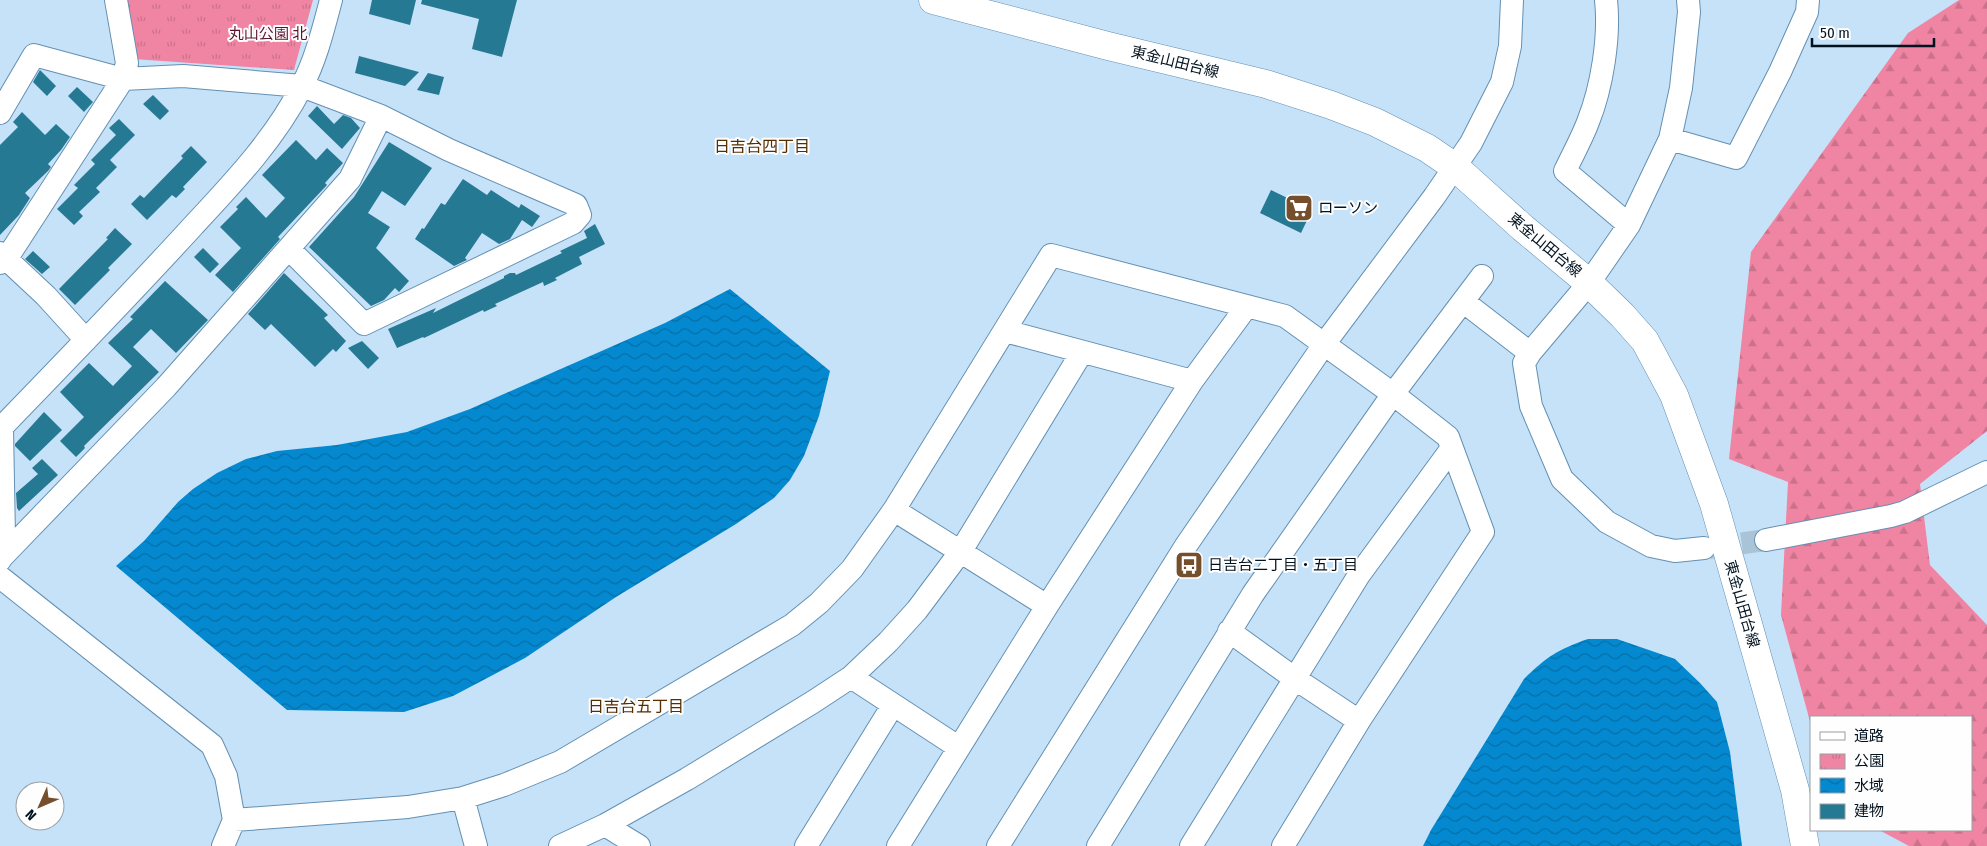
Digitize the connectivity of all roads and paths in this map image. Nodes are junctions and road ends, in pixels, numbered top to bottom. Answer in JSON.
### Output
{"nodes":[{"id":1,"x":116,"y":0,"type":"edge"},
{"id":2,"x":330,"y":0,"type":"edge"},
{"id":3,"x":933,"y":0,"type":"edge"},
{"id":4,"x":1512,"y":0,"type":"edge"},
{"id":5,"x":1606,"y":0,"type":"edge"},
{"id":6,"x":1688,"y":0,"type":"edge"},
{"id":7,"x":1808,"y":0,"type":"edge"},
{"id":8,"x":123,"y":79,"type":"junction"},
{"id":9,"x":302,"y":86,"type":"junction"},
{"id":10,"x":0,"y":113,"type":"edge"},
{"id":11,"x":381,"y":116,"type":"junction"},
{"id":12,"x":1670,"y":139,"type":"junction"},
{"id":13,"x":1455,"y":167,"type":"junction"},
{"id":14,"x":1629,"y":225,"type":"junction"},
{"id":15,"x":289,"y":249,"type":"junction"},
{"id":16,"x":2,"y":258,"type":"edge"},
{"id":17,"x":1482,"y":276,"type":"dead end"},
{"id":18,"x":1589,"y":283,"type":"junction"},
{"id":19,"x":1464,"y":302,"type":"junction"},
{"id":20,"x":1247,"y":306,"type":"junction"},
{"id":21,"x":1005,"y":331,"type":"junction"},
{"id":22,"x":86,"y":340,"type":"junction"},
{"id":23,"x":1325,"y":343,"type":"junction"},
{"id":24,"x":1082,"y":352,"type":"junction"},
{"id":25,"x":1530,"y":353,"type":"junction"},
{"id":26,"x":1192,"y":381,"type":"junction"},
{"id":27,"x":1393,"y":394,"type":"junction"},
{"id":28,"x":1,"y":429,"type":"edge"},
{"id":29,"x":1452,"y":448,"type":"junction"},
{"id":30,"x":1987,"y":472,"type":"edge"},
{"id":31,"x":894,"y":510,"type":"junction"},
{"id":32,"x":1766,"y":540,"type":"tunnel mouth"},
{"id":33,"x":1704,"y":548,"type":"tunnel mouth"},
{"id":34,"x":961,"y":550,"type":"junction"},
{"id":35,"x":0,"y":563,"type":"edge"},
{"id":36,"x":1047,"y":606,"type":"junction"},
{"id":37,"x":1230,"y":631,"type":"junction"},
{"id":38,"x":851,"y":677,"type":"junction"},
{"id":39,"x":1294,"y":678,"type":"junction"},
{"id":40,"x":893,"y":705,"type":"junction"},
{"id":41,"x":1359,"y":720,"type":"junction"},
{"id":42,"x":958,"y":747,"type":"junction"},
{"id":43,"x":463,"y":798,"type":"junction"},
{"id":44,"x":234,"y":820,"type":"junction"},
{"id":45,"x":605,"y":825,"type":"junction"},
{"id":46,"x":904,"y":844,"type":"edge"},
{"id":47,"x":223,"y":846,"type":"edge"},
{"id":48,"x":476,"y":846,"type":"edge"},
{"id":49,"x":560,"y":846,"type":"edge"},
{"id":50,"x":639,"y":846,"type":"edge"},
{"id":51,"x":806,"y":846,"type":"edge"},
{"id":52,"x":998,"y":846,"type":"edge"},
{"id":53,"x":1098,"y":846,"type":"edge"},
{"id":54,"x":1191,"y":846,"type":"edge"},
{"id":55,"x":1283,"y":846,"type":"edge"},
{"id":56,"x":1805,"y":846,"type":"edge"}],
"edges":[{"from":1,"to":8,"type":"street"},
{"from":2,"to":9,"type":"street"},
{"from":3,"to":13,"type":"main road","name":"東金山田台線"},
{"from":4,"to":13,"type":"street"},
{"from":5,"to":14,"type":"street"},
{"from":6,"to":12,"type":"street"},
{"from":7,"to":12,"type":"street"},
{"from":8,"to":9,"type":"street"},
{"from":8,"to":10,"type":"street"},
{"from":8,"to":16,"type":"street"},
{"from":9,"to":11,"type":"street"},
{"from":9,"to":22,"type":"street"},
{"from":11,"to":15,"type":"street"},
{"from":11,"to":15,"type":"street"},
{"from":12,"to":14,"type":"street"},
{"from":13,"to":18,"type":"main road","name":"東金山田台線"},
{"from":13,"to":23,"type":"street"},
{"from":14,"to":18,"type":"street"},
{"from":15,"to":35,"type":"street"},
{"from":16,"to":22,"type":"street"},
{"from":17,"to":19,"type":"street"},
{"from":18,"to":25,"type":"street"},
{"from":18,"to":56,"type":"main road","name":"東金山田台線"},
{"from":19,"to":25,"type":"street"},
{"from":19,"to":27,"type":"street"},
{"from":20,"to":21,"type":"street"},
{"from":20,"to":23,"type":"street"},
{"from":20,"to":26,"type":"street"},
{"from":21,"to":24,"type":"street"},
{"from":21,"to":31,"type":"street"},
{"from":22,"to":28,"type":"street"},
{"from":23,"to":27,"type":"street"},
{"from":23,"to":52,"type":"street"},
{"from":24,"to":26,"type":"street"},
{"from":24,"to":34,"type":"street"},
{"from":25,"to":33,"type":"street"},
{"from":26,"to":36,"type":"street"},
{"from":27,"to":29,"type":"street"},
{"from":27,"to":37,"type":"street"},
{"from":28,"to":35,"type":"street"},
{"from":29,"to":39,"type":"street"},
{"from":29,"to":41,"type":"street"},
{"from":30,"to":32,"type":"street"},
{"from":31,"to":34,"type":"street"},
{"from":31,"to":43,"type":"street"},
{"from":34,"to":36,"type":"street"},
{"from":34,"to":38,"type":"street"},
{"from":35,"to":44,"type":"street"},
{"from":36,"to":42,"type":"street"},
{"from":37,"to":39,"type":"street"},
{"from":37,"to":53,"type":"street"},
{"from":38,"to":40,"type":"street"},
{"from":38,"to":45,"type":"street"},
{"from":39,"to":41,"type":"street"},
{"from":39,"to":54,"type":"street"},
{"from":40,"to":42,"type":"street"},
{"from":40,"to":51,"type":"street"},
{"from":41,"to":55,"type":"street"},
{"from":42,"to":46,"type":"street"},
{"from":43,"to":44,"type":"street"},
{"from":43,"to":48,"type":"street"},
{"from":44,"to":47,"type":"street"},
{"from":45,"to":49,"type":"street"},
{"from":45,"to":50,"type":"street"}]}
